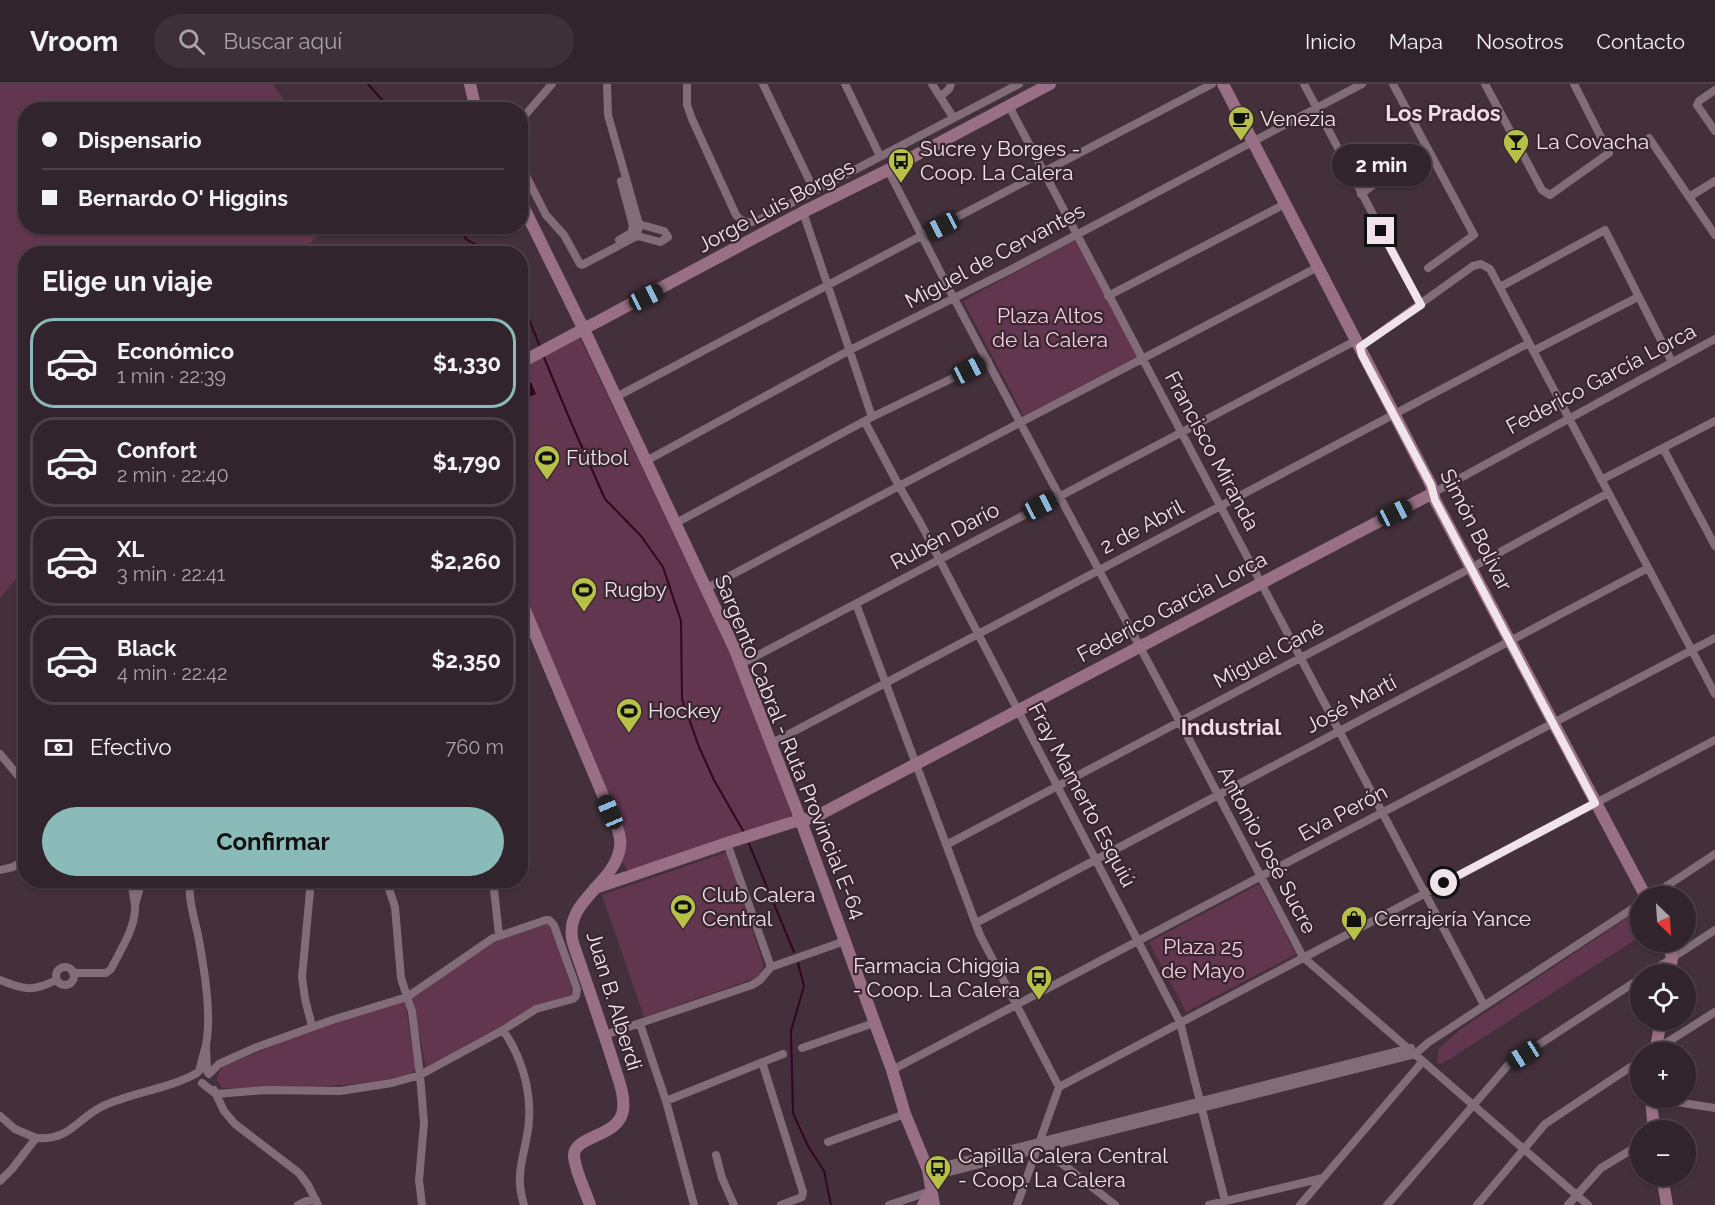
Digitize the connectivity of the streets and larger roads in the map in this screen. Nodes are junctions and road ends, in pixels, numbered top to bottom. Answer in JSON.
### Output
{"nodes":[{"id":1,"x":470,"y":84,"type":"edge"},
{"id":2,"x":552,"y":84,"type":"edge"},
{"id":3,"x":602,"y":84,"type":"edge"},
{"id":4,"x":607,"y":84,"type":"edge"},
{"id":5,"x":687,"y":84,"type":"edge"},
{"id":6,"x":763,"y":84,"type":"edge"},
{"id":7,"x":845,"y":84,"type":"edge"},
{"id":8,"x":932,"y":84,"type":"edge"},
{"id":9,"x":951,"y":84,"type":"edge"},
{"id":10,"x":1019,"y":84,"type":"edge"},
{"id":11,"x":1050,"y":84,"type":"edge"},
{"id":12,"x":1212,"y":84,"type":"edge"},
{"id":13,"x":1223,"y":84,"type":"edge"},
{"id":14,"x":1304,"y":84,"type":"edge"},
{"id":15,"x":1362,"y":84,"type":"edge"},
{"id":16,"x":1394,"y":84,"type":"edge"},
{"id":17,"x":1485,"y":84,"type":"edge"},
{"id":18,"x":1574,"y":84,"type":"edge"},
{"id":19,"x":1715,"y":90,"type":"edge"},
{"id":20,"x":940,"y":97,"type":"junction"},
{"id":21,"x":474,"y":102,"type":"edge"},
{"id":22,"x":1009,"y":105,"type":"junction"},
{"id":23,"x":1317,"y":108,"type":"junction"},
{"id":24,"x":528,"y":112,"type":"edge"},
{"id":25,"x":953,"y":117,"type":"junction"},
{"id":26,"x":1715,"y":131,"type":"edge"},
{"id":27,"x":1648,"y":138,"type":"dead end"},
{"id":28,"x":1252,"y":142,"type":"junction"},
{"id":29,"x":1426,"y":146,"type":"junction"},
{"id":30,"x":880,"y":156,"type":"junction"},
{"id":31,"x":888,"y":170,"type":"junction"},
{"id":32,"x":1043,"y":172,"type":"junction"},
{"id":33,"x":528,"y":180,"type":"edge"},
{"id":34,"x":1715,"y":181,"type":"edge"},
{"id":35,"x":814,"y":190,"type":"junction"},
{"id":36,"x":1361,"y":194,"type":"junction"},
{"id":37,"x":1689,"y":197,"type":"junction"},
{"id":38,"x":1285,"y":204,"type":"junction"},
{"id":39,"x":803,"y":212,"type":"junction"},
{"id":40,"x":528,"y":216,"type":"edge"},
{"id":41,"x":635,"y":223,"type":"junction"},
{"id":42,"x":634,"y":234,"type":"junction"},
{"id":43,"x":1076,"y":235,"type":"junction"},
{"id":44,"x":1715,"y":235,"type":"edge"},
{"id":45,"x":922,"y":236,"type":"junction"},
{"id":46,"x":1318,"y":267,"type":"junction"},
{"id":47,"x":1428,"y":268,"type":"dead end"},
{"id":48,"x":827,"y":284,"type":"junction"},
{"id":49,"x":1500,"y":287,"type":"junction"},
{"id":50,"x":1108,"y":296,"type":"junction"},
{"id":51,"x":1638,"y":297,"type":"junction"},
{"id":52,"x":954,"y":298,"type":"junction"},
{"id":53,"x":1421,"y":305,"type":"junction"},
{"id":54,"x":583,"y":329,"type":"junction"},
{"id":55,"x":1715,"y":339,"type":"edge"},
{"id":56,"x":1358,"y":344,"type":"junction"},
{"id":57,"x":1531,"y":347,"type":"junction"},
{"id":58,"x":850,"y":350,"type":"junction"},
{"id":59,"x":528,"y":359,"type":"edge"},
{"id":60,"x":1143,"y":359,"type":"junction"},
{"id":61,"x":988,"y":361,"type":"junction"},
{"id":62,"x":1672,"y":362,"type":"junction"},
{"id":63,"x":616,"y":398,"type":"junction"},
{"id":64,"x":1395,"y":415,"type":"junction"},
{"id":65,"x":1569,"y":418,"type":"junction"},
{"id":66,"x":868,"y":419,"type":"junction"},
{"id":67,"x":1715,"y":421,"type":"edge"},
{"id":68,"x":1021,"y":423,"type":"junction"},
{"id":69,"x":1181,"y":432,"type":"junction"},
{"id":70,"x":1663,"y":448,"type":"junction"},
{"id":71,"x":646,"y":460,"type":"junction"},
{"id":72,"x":1600,"y":480,"type":"junction"},
{"id":73,"x":898,"y":486,"type":"junction"},
{"id":74,"x":1433,"y":493,"type":"junction"},
{"id":75,"x":1608,"y":494,"type":"junction"},
{"id":76,"x":1060,"y":496,"type":"junction"},
{"id":77,"x":1221,"y":505,"type":"junction"},
{"id":78,"x":676,"y":523,"type":"junction"},
{"id":79,"x":1715,"y":546,"type":"edge"},
{"id":80,"x":939,"y":560,"type":"junction"},
{"id":81,"x":1472,"y":568,"type":"junction"},
{"id":82,"x":1648,"y":568,"type":"junction"},
{"id":83,"x":1099,"y":570,"type":"junction"},
{"id":84,"x":1261,"y":582,"type":"junction"},
{"id":85,"x":707,"y":588,"type":"junction"},
{"id":86,"x":856,"y":604,"type":"junction"},
{"id":87,"x":528,"y":617,"type":"edge"},
{"id":88,"x":977,"y":634,"type":"junction"},
{"id":89,"x":1715,"y":638,"type":"edge"},
{"id":90,"x":1510,"y":641,"type":"junction"},
{"id":91,"x":1139,"y":647,"type":"junction"},
{"id":92,"x":1692,"y":649,"type":"junction"},
{"id":93,"x":1301,"y":657,"type":"junction"},
{"id":94,"x":741,"y":664,"type":"junction"},
{"id":95,"x":885,"y":682,"type":"junction"},
{"id":96,"x":1715,"y":694,"type":"edge"},
{"id":97,"x":1017,"y":710,"type":"junction"},
{"id":98,"x":1180,"y":722,"type":"junction"},
{"id":99,"x":1553,"y":723,"type":"junction"},
{"id":100,"x":1340,"y":731,"type":"junction"},
{"id":101,"x":1715,"y":740,"type":"edge"},
{"id":102,"x":771,"y":743,"type":"junction"},
{"id":103,"x":0,"y":754,"type":"edge"},
{"id":104,"x":915,"y":765,"type":"junction"},
{"id":105,"x":18,"y":775,"type":"edge"},
{"id":106,"x":1057,"y":786,"type":"junction"},
{"id":107,"x":1217,"y":795,"type":"junction"},
{"id":108,"x":1595,"y":803,"type":"junction"},
{"id":109,"x":1383,"y":812,"type":"junction"},
{"id":110,"x":801,"y":821,"type":"junction"},
{"id":111,"x":727,"y":843,"type":"junction"},
{"id":112,"x":946,"y":844,"type":"junction"},
{"id":113,"x":619,"y":851,"type":"junction"},
{"id":114,"x":1715,"y":854,"type":"edge"},
{"id":115,"x":1095,"y":860,"type":"junction"},
{"id":116,"x":18,"y":864,"type":"edge"},
{"id":117,"x":0,"y":870,"type":"edge"},
{"id":118,"x":633,"y":875,"type":"junction"},
{"id":119,"x":1261,"y":877,"type":"junction"},
{"id":120,"x":1642,"y":886,"type":"edge"},
{"id":121,"x":1665,"y":886,"type":"edge"},
{"id":122,"x":132,"y":888,"type":"edge"},
{"id":123,"x":140,"y":888,"type":"edge"},
{"id":124,"x":190,"y":888,"type":"edge"},
{"id":125,"x":310,"y":888,"type":"edge"},
{"id":126,"x":388,"y":888,"type":"edge"},
{"id":127,"x":494,"y":888,"type":"edge"},
{"id":128,"x":595,"y":888,"type":"junction"},
{"id":129,"x":1425,"y":892,"type":"junction"},
{"id":130,"x":135,"y":905,"type":"junction"},
{"id":131,"x":1630,"y":910,"type":"edge"},
{"id":132,"x":976,"y":923,"type":"junction"},
{"id":133,"x":1715,"y":930,"type":"edge"},
{"id":134,"x":499,"y":935,"type":"junction"},
{"id":135,"x":845,"y":941,"type":"junction"},
{"id":136,"x":1138,"y":941,"type":"junction"},
{"id":137,"x":1670,"y":952,"type":"edge"},
{"id":138,"x":1303,"y":957,"type":"junction"},
{"id":139,"x":1672,"y":958,"type":"junction"},
{"id":140,"x":1663,"y":964,"type":"edge"},
{"id":141,"x":1671,"y":964,"type":"edge"},
{"id":142,"x":771,"y":967,"type":"junction"},
{"id":143,"x":0,"y":980,"type":"edge"},
{"id":144,"x":1630,"y":985,"type":"edge"},
{"id":145,"x":407,"y":996,"type":"junction"},
{"id":146,"x":1484,"y":1005,"type":"junction"},
{"id":147,"x":1017,"y":1006,"type":"junction"},
{"id":148,"x":1715,"y":1012,"type":"edge"},
{"id":149,"x":1180,"y":1022,"type":"junction"},
{"id":150,"x":874,"y":1023,"type":"junction"},
{"id":151,"x":640,"y":1024,"type":"junction"},
{"id":152,"x":312,"y":1026,"type":"junction"},
{"id":153,"x":503,"y":1030,"type":"junction"},
{"id":154,"x":605,"y":1035,"type":"junction"},
{"id":155,"x":1669,"y":1042,"type":"edge"},
{"id":156,"x":802,"y":1048,"type":"dead end"},
{"id":157,"x":1412,"y":1051,"type":"junction"},
{"id":158,"x":783,"y":1054,"type":"dead end"},
{"id":159,"x":1423,"y":1061,"type":"junction"},
{"id":160,"x":762,"y":1062,"type":"junction"},
{"id":161,"x":1630,"y":1067,"type":"edge"},
{"id":162,"x":892,"y":1070,"type":"junction"},
{"id":163,"x":420,"y":1075,"type":"junction"},
{"id":164,"x":203,"y":1076,"type":"junction"},
{"id":165,"x":1059,"y":1087,"type":"junction"},
{"id":166,"x":216,"y":1094,"type":"junction"},
{"id":167,"x":666,"y":1101,"type":"junction"},
{"id":168,"x":1201,"y":1104,"type":"junction"},
{"id":169,"x":1473,"y":1104,"type":"junction"},
{"id":170,"x":1696,"y":1105,"type":"edge"},
{"id":171,"x":1715,"y":1108,"type":"edge"},
{"id":172,"x":905,"y":1113,"type":"junction"},
{"id":173,"x":0,"y":1116,"type":"edge"},
{"id":174,"x":36,"y":1138,"type":"junction"},
{"id":175,"x":828,"y":1142,"type":"dead end"},
{"id":176,"x":1040,"y":1146,"type":"junction"},
{"id":177,"x":1524,"y":1150,"type":"junction"},
{"id":178,"x":1630,"y":1151,"type":"edge"},
{"id":179,"x":716,"y":1155,"type":"dead end"},
{"id":180,"x":928,"y":1173,"type":"junction"},
{"id":181,"x":1324,"y":1178,"type":"junction"},
{"id":182,"x":0,"y":1180,"type":"edge"},
{"id":183,"x":1664,"y":1186,"type":"edge"},
{"id":184,"x":931,"y":1191,"type":"junction"},
{"id":185,"x":1576,"y":1195,"type":"junction"},
{"id":186,"x":1225,"y":1201,"type":"junction"},
{"id":187,"x":317,"y":1202,"type":"edge"},
{"id":188,"x":298,"y":1205,"type":"edge"},
{"id":189,"x":422,"y":1205,"type":"edge"},
{"id":190,"x":524,"y":1205,"type":"edge"},
{"id":191,"x":590,"y":1205,"type":"edge"},
{"id":192,"x":694,"y":1205,"type":"edge"},
{"id":193,"x":734,"y":1205,"type":"edge"},
{"id":194,"x":781,"y":1205,"type":"edge"},
{"id":195,"x":889,"y":1205,"type":"edge"},
{"id":196,"x":923,"y":1205,"type":"edge"},
{"id":197,"x":934,"y":1205,"type":"edge"},
{"id":198,"x":1017,"y":1205,"type":"edge"},
{"id":199,"x":1114,"y":1205,"type":"edge"},
{"id":200,"x":1209,"y":1205,"type":"edge"},
{"id":201,"x":1300,"y":1205,"type":"edge"},
{"id":202,"x":1387,"y":1205,"type":"edge"},
{"id":203,"x":1477,"y":1205,"type":"edge"},
{"id":204,"x":1568,"y":1205,"type":"edge"},
{"id":205,"x":1588,"y":1205,"type":"edge"},
{"id":206,"x":1667,"y":1205,"type":"edge"}],
"edges":[{"from":1,"to":21,"type":"street"},
{"from":2,"to":24,"type":"street"},
{"from":3,"to":41,"type":"street"},
{"from":4,"to":41,"type":"street"},
{"from":5,"to":35,"type":"street"},
{"from":6,"to":35,"type":"street"},
{"from":7,"to":30,"type":"street"},
{"from":8,"to":20,"type":"street"},
{"from":9,"to":20,"type":"street"},
{"from":10,"to":25,"type":"street"},
{"from":11,"to":22,"type":"street","name":"Jorge Luis Borges"},
{"from":12,"to":32,"type":"street"},
{"from":13,"to":28,"type":"street","name":"Simón Bolívar"},
{"from":14,"to":23,"type":"street"},
{"from":15,"to":23,"type":"street","name":"Miguel de Cervantes"},
{"from":16,"to":29,"type":"street"},
{"from":17,"to":18,"type":"street"},
{"from":19,"to":26,"type":"street"},
{"from":20,"to":25,"type":"street"},
{"from":22,"to":31,"type":"street","name":"Jorge Luis Borges"},
{"from":22,"to":32,"type":"street","name":"Francisco Miranda"},
{"from":23,"to":28,"type":"street","name":"Miguel de Cervantes"},
{"from":23,"to":36,"type":"street"},
{"from":25,"to":30,"type":"street"},
{"from":27,"to":37,"type":"street"},
{"from":28,"to":38,"type":"street","name":"Simón Bolívar"},
{"from":28,"to":43,"type":"street","name":"Miguel de Cervantes"},
{"from":29,"to":36,"type":"street"},
{"from":29,"to":47,"type":"street"},
{"from":30,"to":35,"type":"street"},
{"from":31,"to":39,"type":"street","name":"Jorge Luis Borges"},
{"from":31,"to":45,"type":"street","name":"Antonio José Sucre"},
{"from":32,"to":43,"type":"street","name":"Francisco Miranda"},
{"from":32,"to":45,"type":"street"},
{"from":33,"to":42,"type":"street"},
{"from":34,"to":37,"type":"street"},
{"from":36,"to":53,"type":"street"},
{"from":37,"to":44,"type":"street"},
{"from":38,"to":46,"type":"street","name":"Simón Bolívar"},
{"from":38,"to":50,"type":"street"},
{"from":39,"to":48,"type":"street","name":"Fray Mamerto Esquiú"},
{"from":39,"to":54,"type":"street","name":"Jorge Luis Borges"},
{"from":40,"to":54,"type":"street","name":"Sargento Cabral - Ruta Provincial E-64"},
{"from":41,"to":42,"type":"street"},
{"from":41,"to":42,"type":"street"},
{"from":43,"to":50,"type":"street","name":"Francisco Miranda"},
{"from":43,"to":52,"type":"street","name":"Miguel de Cervantes"},
{"from":45,"to":48,"type":"street"},
{"from":45,"to":52,"type":"street","name":"Antonio José Sucre"},
{"from":46,"to":56,"type":"street","name":"Simón Bolívar"},
{"from":46,"to":60,"type":"street"},
{"from":48,"to":58,"type":"street","name":"Fray Mamerto Esquiú"},
{"from":48,"to":63,"type":"street"},
{"from":49,"to":51,"type":"street"},
{"from":49,"to":53,"type":"street","name":"Rubén Darío"},
{"from":49,"to":57,"type":"street"},
{"from":50,"to":60,"type":"street","name":"Francisco Miranda"},
{"from":51,"to":57,"type":"street","name":"2 de Abril"},
{"from":51,"to":62,"type":"street"},
{"from":52,"to":58,"type":"street","name":"Miguel de Cervantes"},
{"from":52,"to":61,"type":"street","name":"Antonio José Sucre"},
{"from":53,"to":56,"type":"street","name":"Rubén Darío"},
{"from":54,"to":59,"type":"street","name":"Jorge Luis Borges"},
{"from":54,"to":63,"type":"street","name":"Sargento Cabral - Ruta Provincial E-64"},
{"from":55,"to":62,"type":"street","name":"Federico García Lorca"},
{"from":56,"to":64,"type":"street","name":"Simón Bolívar"},
{"from":56,"to":69,"type":"street","name":"Rubén Darío"},
{"from":57,"to":64,"type":"street","name":"2 de Abril"},
{"from":57,"to":65,"type":"street"},
{"from":58,"to":66,"type":"street","name":"Fray Mamerto Esquiú"},
{"from":58,"to":71,"type":"street","name":"Miguel de Cervantes"},
{"from":60,"to":68,"type":"street"},
{"from":60,"to":69,"type":"street","name":"Francisco Miranda"},
{"from":61,"to":66,"type":"street"},
{"from":61,"to":68,"type":"street","name":"Antonio José Sucre"},
{"from":62,"to":65,"type":"street","name":"Federico García Lorca"},
{"from":63,"to":71,"type":"street","name":"Sargento Cabral - Ruta Provincial E-64"},
{"from":64,"to":74,"type":"street","name":"Simón Bolívar"},
{"from":64,"to":77,"type":"street","name":"2 de Abril"},
{"from":65,"to":72,"type":"street"},
{"from":65,"to":74,"type":"street","name":"Federico García Lorca"},
{"from":66,"to":73,"type":"street","name":"Fray Mamerto Esquiú"},
{"from":66,"to":78,"type":"street"},
{"from":67,"to":70,"type":"street"},
{"from":68,"to":73,"type":"street"},
{"from":68,"to":76,"type":"street","name":"Antonio José Sucre"},
{"from":69,"to":76,"type":"street","name":"Rubén Darío"},
{"from":69,"to":77,"type":"street","name":"Francisco Miranda"},
{"from":70,"to":72,"type":"street"},
{"from":70,"to":79,"type":"street"},
{"from":71,"to":78,"type":"street","name":"Sargento Cabral - Ruta Provincial E-64"},
{"from":72,"to":75,"type":"street"},
{"from":73,"to":80,"type":"street","name":"Fray Mamerto Esquiú"},
{"from":73,"to":85,"type":"street"},
{"from":74,"to":81,"type":"street","name":"Simón Bolívar"},
{"from":74,"to":84,"type":"street","name":"Federico García Lorca"},
{"from":75,"to":81,"type":"street","name":"Miguel Cané"},
{"from":75,"to":82,"type":"street"},
{"from":76,"to":80,"type":"street","name":"Rubén Darío"},
{"from":76,"to":83,"type":"street","name":"Antonio José Sucre"},
{"from":77,"to":83,"type":"street","name":"2 de Abril"},
{"from":77,"to":84,"type":"street","name":"Francisco Miranda"},
{"from":78,"to":85,"type":"street","name":"Sargento Cabral - Ruta Provincial E-64"},
{"from":80,"to":86,"type":"street","name":"Rubén Darío"},
{"from":80,"to":88,"type":"street","name":"Fray Mamerto Esquiú"},
{"from":81,"to":90,"type":"street","name":"Simón Bolívar"},
{"from":81,"to":93,"type":"street","name":"Miguel Cané"},
{"from":82,"to":90,"type":"street","name":"José Martí"},
{"from":82,"to":92,"type":"street"},
{"from":83,"to":88,"type":"street","name":"2 de Abril"},
{"from":83,"to":91,"type":"street","name":"Antonio José Sucre"},
{"from":84,"to":91,"type":"street","name":"Federico García Lorca"},
{"from":84,"to":93,"type":"street","name":"Francisco Miranda"},
{"from":85,"to":94,"type":"street","name":"Sargento Cabral - Ruta Provincial E-64"},
{"from":86,"to":94,"type":"street","name":"Rubén Darío"},
{"from":86,"to":95,"type":"street"},
{"from":87,"to":113,"type":"street"},
{"from":88,"to":95,"type":"street","name":"2 de Abril"},
{"from":88,"to":97,"type":"street","name":"Fray Mamerto Esquiú"},
{"from":89,"to":92,"type":"street","name":"Eva Perón"},
{"from":90,"to":99,"type":"street","name":"Simón Bolívar"},
{"from":90,"to":100,"type":"street","name":"José Martí"},
{"from":91,"to":97,"type":"street","name":"Federico García Lorca"},
{"from":91,"to":98,"type":"street","name":"Antonio José Sucre"},
{"from":92,"to":96,"type":"street"},
{"from":92,"to":99,"type":"street","name":"Eva Perón"},
{"from":93,"to":98,"type":"street","name":"Miguel Cané"},
{"from":93,"to":100,"type":"street","name":"Francisco Miranda"},
{"from":94,"to":102,"type":"street","name":"Sargento Cabral - Ruta Provincial E-64"},
{"from":95,"to":102,"type":"street","name":"2 de Abril"},
{"from":95,"to":104,"type":"street"},
{"from":97,"to":104,"type":"street","name":"Federico García Lorca"},
{"from":97,"to":106,"type":"street","name":"Fray Mamerto Esquiú"},
{"from":98,"to":106,"type":"street","name":"Miguel Cané"},
{"from":98,"to":107,"type":"street","name":"Antonio José Sucre"},
{"from":99,"to":108,"type":"street","name":"Simón Bolívar"},
{"from":99,"to":109,"type":"street","name":"Eva Perón"},
{"from":100,"to":107,"type":"street","name":"José Martí"},
{"from":100,"to":109,"type":"street","name":"Francisco Miranda"},
{"from":101,"to":108,"type":"street"},
{"from":102,"to":110,"type":"street","name":"Sargento Cabral - Ruta Provincial E-64"},
{"from":103,"to":105,"type":"street"},
{"from":104,"to":110,"type":"street","name":"Federico García Lorca"},
{"from":104,"to":112,"type":"street"},
{"from":106,"to":112,"type":"street","name":"Miguel Cané"},
{"from":106,"to":115,"type":"street","name":"Fray Mamerto Esquiú"},
{"from":107,"to":115,"type":"street","name":"José Martí"},
{"from":107,"to":119,"type":"street","name":"Antonio José Sucre"},
{"from":108,"to":120,"type":"street","name":"Simón Bolívar"},
{"from":108,"to":129,"type":"street"},
{"from":109,"to":119,"type":"street","name":"Eva Perón"},
{"from":109,"to":129,"type":"street","name":"Francisco Miranda"},
{"from":110,"to":111,"type":"street","name":"Federico García Lorca"},
{"from":110,"to":135,"type":"street","name":"Sargento Cabral - Ruta Provincial E-64"},
{"from":111,"to":118,"type":"street","name":"Federico García Lorca"},
{"from":111,"to":142,"type":"street"},
{"from":112,"to":132,"type":"street"},
{"from":113,"to":118,"type":"street"},
{"from":113,"to":128,"type":"street","name":"Juan B. Alberdi"},
{"from":114,"to":121,"type":"street"},
{"from":115,"to":132,"type":"street","name":"José Martí"},
{"from":115,"to":136,"type":"street","name":"Fray Mamerto Esquiú"},
{"from":116,"to":117,"type":"street"},
{"from":118,"to":128,"type":"street","name":"Federico García Lorca"},
{"from":119,"to":136,"type":"street","name":"Eva Perón"},
{"from":119,"to":138,"type":"street","name":"Antonio José Sucre"},
{"from":122,"to":130,"type":"street"},
{"from":123,"to":130,"type":"street"},
{"from":124,"to":164,"type":"street"},
{"from":125,"to":152,"type":"street"},
{"from":126,"to":145,"type":"street"},
{"from":127,"to":134,"type":"street"},
{"from":128,"to":154,"type":"street","name":"Juan B. Alberdi"},
{"from":129,"to":138,"type":"street"},
{"from":129,"to":146,"type":"street","name":"Francisco Miranda"},
{"from":130,"to":143,"type":"street"},
{"from":131,"to":146,"type":"street"},
{"from":132,"to":147,"type":"street"},
{"from":133,"to":139,"type":"street"},
{"from":134,"to":145,"type":"street"},
{"from":134,"to":153,"type":"street"},
{"from":135,"to":142,"type":"street"},
{"from":135,"to":150,"type":"street","name":"Sargento Cabral - Ruta Provincial E-64"},
{"from":136,"to":147,"type":"street","name":"Eva Perón"},
{"from":136,"to":149,"type":"street","name":"Fray Mamerto Esquiú"},
{"from":137,"to":139,"type":"street"},
{"from":138,"to":149,"type":"street"},
{"from":138,"to":157,"type":"street","name":"Antonio José Sucre"},
{"from":139,"to":140,"type":"street"},
{"from":139,"to":141,"type":"street"},
{"from":142,"to":151,"type":"street"},
{"from":144,"to":169,"type":"street"},
{"from":145,"to":152,"type":"street"},
{"from":145,"to":163,"type":"street"},
{"from":146,"to":157,"type":"street"},
{"from":147,"to":162,"type":"street","name":"Eva Perón"},
{"from":147,"to":165,"type":"street"},
{"from":148,"to":155,"type":"street"},
{"from":149,"to":165,"type":"street"},
{"from":149,"to":168,"type":"street","name":"Fray Mamerto Esquiú"},
{"from":150,"to":156,"type":"street"},
{"from":150,"to":162,"type":"street","name":"Sargento Cabral - Ruta Provincial E-64"},
{"from":151,"to":154,"type":"street"},
{"from":151,"to":167,"type":"street"},
{"from":152,"to":164,"type":"street"},
{"from":153,"to":163,"type":"street"},
{"from":153,"to":190,"type":"street"},
{"from":154,"to":191,"type":"street","name":"Juan B. Alberdi"},
{"from":157,"to":159,"type":"street","name":"Antonio José Sucre"},
{"from":157,"to":168,"type":"street"},
{"from":158,"to":160,"type":"street"},
{"from":159,"to":169,"type":"street","name":"Antonio José Sucre"},
{"from":159,"to":181,"type":"street"},
{"from":160,"to":167,"type":"street"},
{"from":160,"to":194,"type":"street"},
{"from":161,"to":177,"type":"street"},
{"from":162,"to":172,"type":"street","name":"Sargento Cabral - Ruta Provincial E-64"},
{"from":163,"to":166,"type":"street"},
{"from":163,"to":189,"type":"street"},
{"from":164,"to":166,"type":"street"},
{"from":164,"to":174,"type":"street"},
{"from":165,"to":176,"type":"street"},
{"from":166,"to":187,"type":"street"},
{"from":167,"to":192,"type":"street"},
{"from":168,"to":176,"type":"street"},
{"from":168,"to":186,"type":"street","name":"Fray Mamerto Esquiú"},
{"from":169,"to":177,"type":"street","name":"Antonio José Sucre"},
{"from":169,"to":202,"type":"street"},
{"from":170,"to":171,"type":"street"},
{"from":172,"to":175,"type":"street"},
{"from":172,"to":180,"type":"street","name":"Sargento Cabral - Ruta Provincial E-64"},
{"from":173,"to":174,"type":"street"},
{"from":174,"to":182,"type":"street"},
{"from":176,"to":180,"type":"street"},
{"from":176,"to":198,"type":"street"},
{"from":176,"to":199,"type":"street"},
{"from":177,"to":185,"type":"street","name":"Antonio José Sucre"},
{"from":177,"to":203,"type":"street"},
{"from":178,"to":185,"type":"street"},
{"from":179,"to":193,"type":"street"},
{"from":180,"to":184,"type":"street","name":"Sargento Cabral - Ruta Provincial E-64"},
{"from":181,"to":186,"type":"street"},
{"from":181,"to":201,"type":"street"},
{"from":183,"to":206,"type":"street"},
{"from":184,"to":195,"type":"street"},
{"from":184,"to":196,"type":"street"},
{"from":184,"to":197,"type":"street","name":"Sargento Cabral - Ruta Provincial E-64"},
{"from":185,"to":204,"type":"street"},
{"from":185,"to":205,"type":"street","name":"Antonio José Sucre"},
{"from":186,"to":200,"type":"street"},
{"from":187,"to":188,"type":"street"}]}
